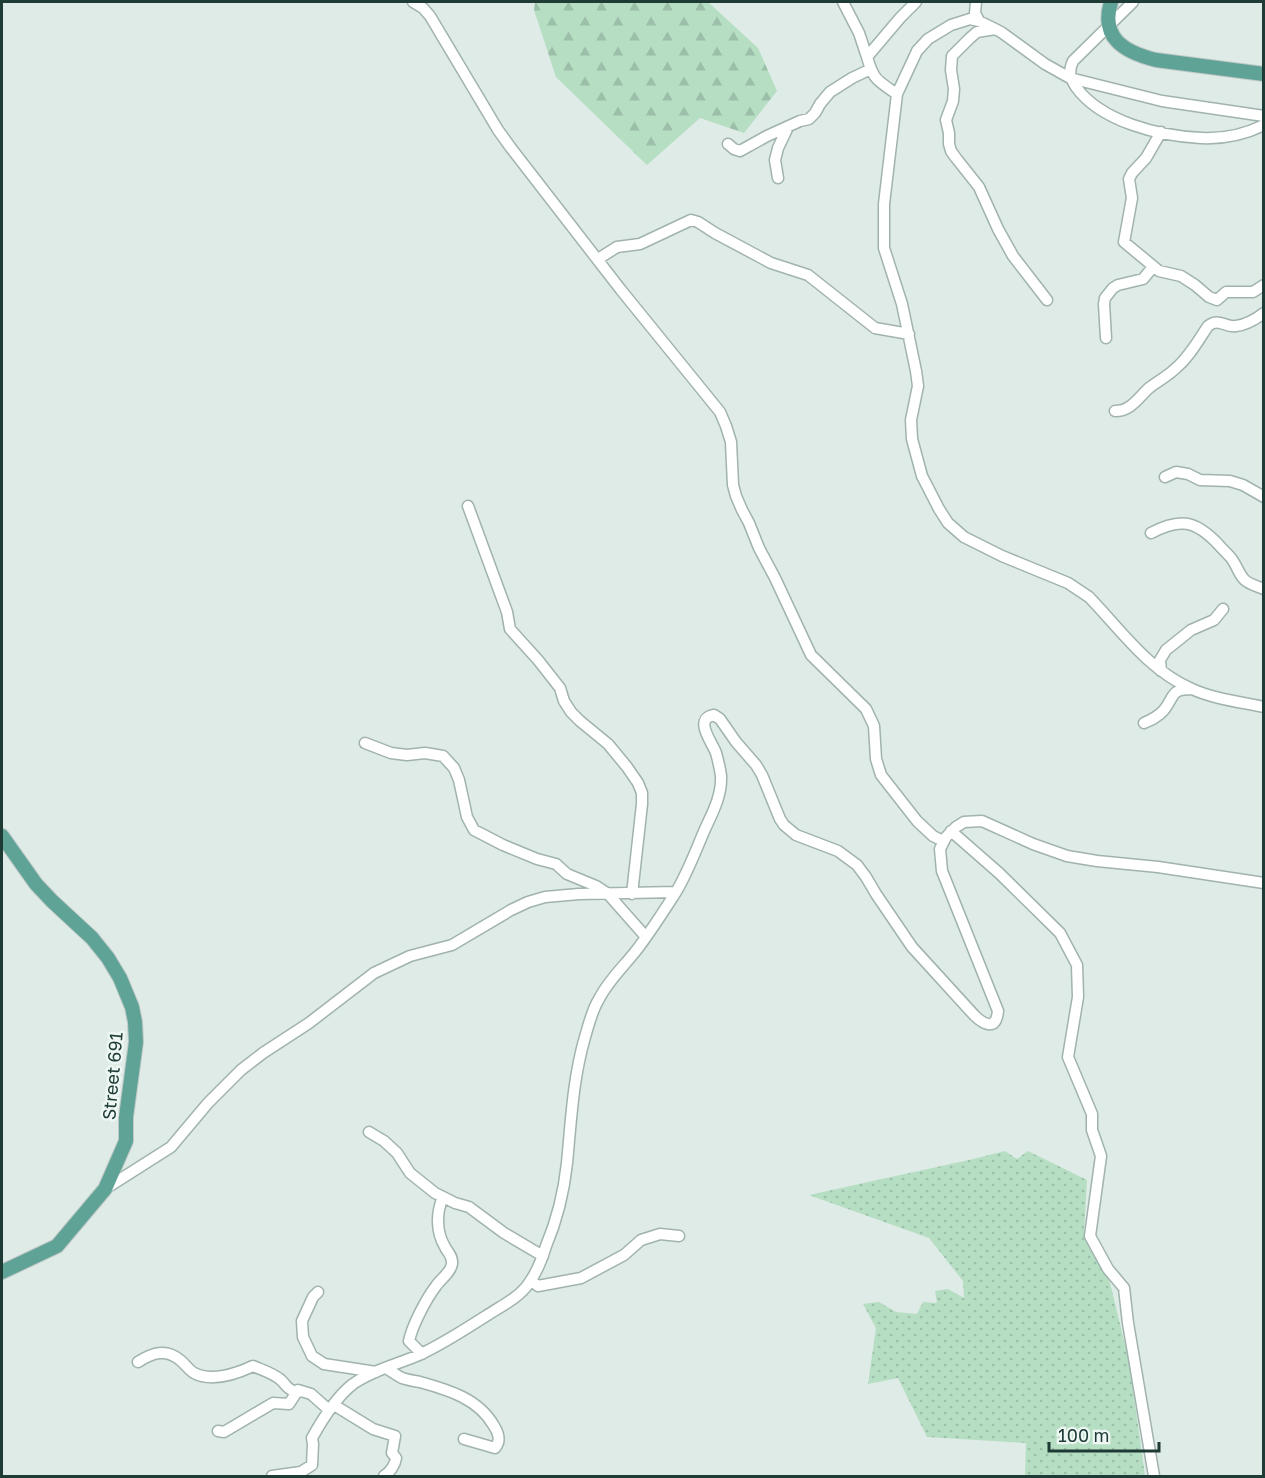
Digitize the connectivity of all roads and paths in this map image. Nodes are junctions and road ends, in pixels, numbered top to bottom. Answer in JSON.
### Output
{"nodes":[{"id":1,"x":413,"y":2,"type":"edge"},
{"id":2,"x":843,"y":2,"type":"edge"},
{"id":3,"x":916,"y":2,"type":"edge"},
{"id":4,"x":976,"y":2,"type":"edge"},
{"id":5,"x":1111,"y":2,"type":"edge"},
{"id":6,"x":1134,"y":2,"type":"edge"},
{"id":7,"x":979,"y":21,"type":"junction"},
{"id":8,"x":1109,"y":27,"type":"junction"},
{"id":9,"x":995,"y":29,"type":"junction"},
{"id":10,"x":867,"y":57,"type":"junction"},
{"id":11,"x":871,"y":69,"type":"junction"},
{"id":12,"x":1263,"y":74,"type":"edge"},
{"id":13,"x":1070,"y":78,"type":"junction"},
{"id":14,"x":897,"y":94,"type":"junction"},
{"id":15,"x":1263,"y":116,"type":"edge"},
{"id":16,"x":1263,"y":125,"type":"edge"},
{"id":17,"x":788,"y":127,"type":"junction"},
{"id":18,"x":1161,"y":132,"type":"junction"},
{"id":19,"x":728,"y":144,"type":"dead end"},
{"id":20,"x":778,"y":178,"type":"dead end"},
{"id":21,"x":598,"y":259,"type":"junction"},
{"id":22,"x":1153,"y":267,"type":"junction"},
{"id":23,"x":1263,"y":285,"type":"edge"},
{"id":24,"x":1047,"y":300,"type":"dead end"},
{"id":25,"x":1263,"y":313,"type":"edge"},
{"id":26,"x":909,"y":334,"type":"junction"},
{"id":27,"x":1106,"y":338,"type":"dead end"},
{"id":28,"x":1115,"y":411,"type":"dead end"},
{"id":29,"x":1165,"y":477,"type":"dead end"},
{"id":30,"x":1263,"y":497,"type":"edge"},
{"id":31,"x":468,"y":506,"type":"dead end"},
{"id":32,"x":1152,"y":532,"type":"dead end"},
{"id":33,"x":1263,"y":589,"type":"edge"},
{"id":34,"x":1223,"y":609,"type":"dead end"},
{"id":35,"x":1161,"y":671,"type":"junction"},
{"id":36,"x":1192,"y":689,"type":"junction"},
{"id":37,"x":1263,"y":707,"type":"edge"},
{"id":38,"x":1143,"y":723,"type":"dead end"},
{"id":39,"x":365,"y":743,"type":"dead end"},
{"id":40,"x":951,"y":831,"type":"junction"},
{"id":41,"x":2,"y":836,"type":"edge"},
{"id":42,"x":943,"y":841,"type":"junction"},
{"id":43,"x":1263,"y":883,"type":"edge"},
{"id":44,"x":676,"y":892,"type":"junction"},
{"id":45,"x":609,"y":894,"type":"junction"},
{"id":46,"x":632,"y":894,"type":"junction"},
{"id":47,"x":646,"y":937,"type":"junction"},
{"id":48,"x":369,"y":1132,"type":"dead end"},
{"id":49,"x":105,"y":1189,"type":"junction"},
{"id":50,"x":443,"y":1197,"type":"junction"},
{"id":51,"x":678,"y":1236,"type":"dead end"},
{"id":52,"x":543,"y":1256,"type":"junction"},
{"id":53,"x":2,"y":1272,"type":"edge"},
{"id":54,"x":531,"y":1281,"type":"junction"},
{"id":55,"x":318,"y":1292,"type":"dead end"},
{"id":56,"x":422,"y":1354,"type":"junction"},
{"id":57,"x":138,"y":1362,"type":"dead end"},
{"id":58,"x":381,"y":1370,"type":"junction"},
{"id":59,"x":297,"y":1393,"type":"junction"},
{"id":60,"x":332,"y":1408,"type":"junction"},
{"id":61,"x":218,"y":1431,"type":"dead end"},
{"id":62,"x":464,"y":1439,"type":"dead end"},
{"id":63,"x":297,"y":1475,"type":"edge"},
{"id":64,"x":272,"y":1476,"type":"edge"},
{"id":65,"x":384,"y":1476,"type":"edge"},
{"id":66,"x":1154,"y":1476,"type":"edge"}],
"edges":[{"from":1,"to":21,"type":"street"},
{"from":2,"to":10,"type":"street"},
{"from":3,"to":10,"type":"street"},
{"from":4,"to":7,"type":"street"},
{"from":5,"to":8,"type":"main road"},
{"from":6,"to":8,"type":"street"},
{"from":7,"to":9,"type":"street"},
{"from":7,"to":14,"type":"street"},
{"from":8,"to":12,"type":"main road"},
{"from":8,"to":13,"type":"street"},
{"from":9,"to":13,"type":"street"},
{"from":9,"to":24,"type":"street"},
{"from":10,"to":11,"type":"street"},
{"from":11,"to":14,"type":"street"},
{"from":11,"to":17,"type":"street"},
{"from":13,"to":15,"type":"street"},
{"from":13,"to":18,"type":"street"},
{"from":14,"to":26,"type":"street"},
{"from":16,"to":18,"type":"street"},
{"from":17,"to":19,"type":"street"},
{"from":17,"to":20,"type":"street"},
{"from":18,"to":22,"type":"street"},
{"from":21,"to":26,"type":"street"},
{"from":21,"to":42,"type":"street"},
{"from":22,"to":23,"type":"street"},
{"from":22,"to":27,"type":"street"},
{"from":25,"to":28,"type":"street"},
{"from":26,"to":35,"type":"street"},
{"from":29,"to":30,"type":"street"},
{"from":31,"to":46,"type":"street"},
{"from":32,"to":33,"type":"street"},
{"from":34,"to":35,"type":"street"},
{"from":35,"to":36,"type":"street"},
{"from":36,"to":37,"type":"street"},
{"from":36,"to":38,"type":"street"},
{"from":39,"to":45,"type":"street"},
{"from":40,"to":42,"type":"street"},
{"from":40,"to":43,"type":"street"},
{"from":40,"to":66,"type":"street"},
{"from":41,"to":49,"type":"main road","name":"Street 691"},
{"from":42,"to":44,"type":"street"},
{"from":44,"to":46,"type":"street"},
{"from":44,"to":47,"type":"street"},
{"from":45,"to":46,"type":"street"},
{"from":45,"to":47,"type":"street"},
{"from":45,"to":49,"type":"street"},
{"from":47,"to":52,"type":"street"},
{"from":48,"to":50,"type":"street"},
{"from":49,"to":53,"type":"main road","name":"Street 691"},
{"from":50,"to":52,"type":"street"},
{"from":50,"to":56,"type":"street"},
{"from":51,"to":54,"type":"street"},
{"from":52,"to":54,"type":"street"},
{"from":54,"to":56,"type":"street"},
{"from":55,"to":58,"type":"street"},
{"from":56,"to":58,"type":"street"},
{"from":57,"to":59,"type":"street"},
{"from":58,"to":60,"type":"street"},
{"from":58,"to":62,"type":"street"},
{"from":59,"to":60,"type":"street"},
{"from":59,"to":61,"type":"street"},
{"from":60,"to":63,"type":"street"},
{"from":60,"to":65,"type":"street"},
{"from":63,"to":64,"type":"street"}]}
